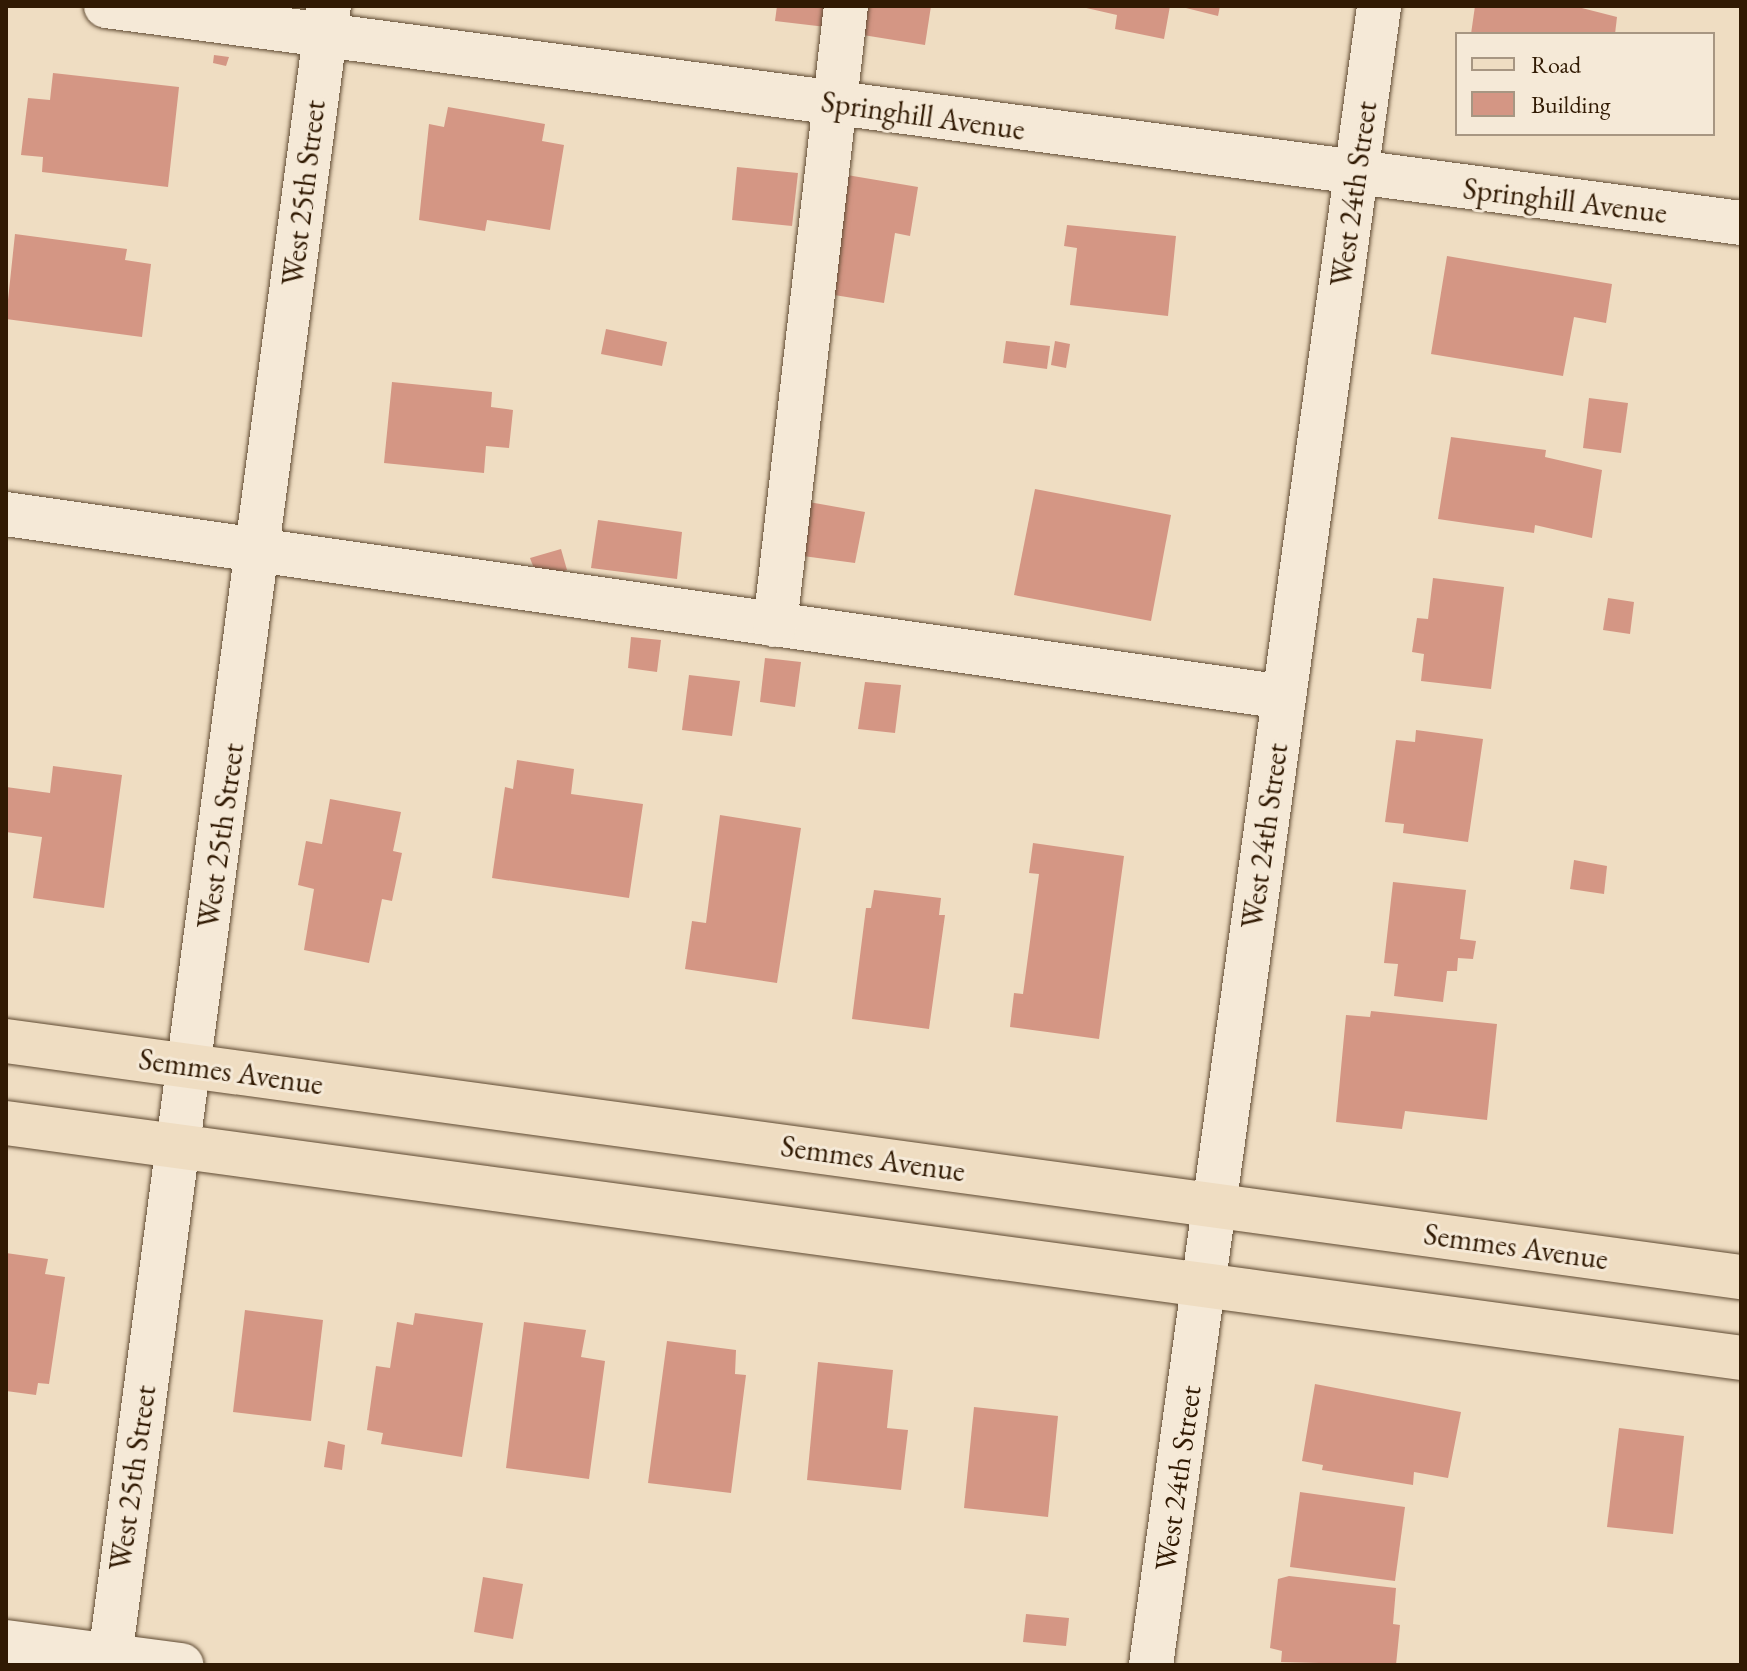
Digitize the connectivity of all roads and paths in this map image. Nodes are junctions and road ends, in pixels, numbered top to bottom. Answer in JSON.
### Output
{"nodes":[{"id":1,"x":106,"y":6,"type":"edge"},
{"id":2,"x":846,"y":6,"type":"edge"},
{"id":3,"x":1379,"y":6,"type":"edge"},
{"id":4,"x":327,"y":20,"type":"edge"},
{"id":5,"x":832,"y":104,"type":"junction"},
{"id":6,"x":1357,"y":175,"type":"junction"},
{"id":7,"x":1741,"y":223,"type":"edge"},
{"id":8,"x":6,"y":514,"type":"edge"},
{"id":9,"x":260,"y":552,"type":"junction"},
{"id":10,"x":775,"y":625,"type":"junction"},
{"id":11,"x":1284,"y":697,"type":"junction"},
{"id":12,"x":6,"y":1041,"type":"edge"},
{"id":13,"x":190,"y":1067,"type":"junction"},
{"id":14,"x":6,"y":1123,"type":"edge"},
{"id":15,"x":177,"y":1147,"type":"junction"},
{"id":16,"x":1213,"y":1206,"type":"junction"},
{"id":17,"x":1741,"y":1277,"type":"edge"},
{"id":18,"x":1204,"y":1286,"type":"junction"},
{"id":19,"x":1741,"y":1358,"type":"edge"},
{"id":20,"x":6,"y":1642,"type":"edge"},
{"id":21,"x":109,"y":1660,"type":"edge"},
{"id":22,"x":181,"y":1665,"type":"edge"},
{"id":23,"x":1151,"y":1665,"type":"edge"}],
"edges":[{"from":1,"to":4,"type":"street","name":"Springhill Avenue"},
{"from":2,"to":5,"type":"street"},
{"from":3,"to":6,"type":"street","name":"West 24th Street"},
{"from":4,"to":5,"type":"street","name":"Springhill Avenue"},
{"from":4,"to":9,"type":"street","name":"West 25th Street"},
{"from":5,"to":6,"type":"street","name":"Springhill Avenue"},
{"from":5,"to":10,"type":"street"},
{"from":6,"to":7,"type":"street","name":"Springhill Avenue"},
{"from":6,"to":11,"type":"street","name":"West 24th Street"},
{"from":8,"to":9,"type":"street"},
{"from":9,"to":10,"type":"street"},
{"from":9,"to":13,"type":"street","name":"West 25th Street"},
{"from":10,"to":11,"type":"street"},
{"from":11,"to":16,"type":"street","name":"West 24th Street"},
{"from":12,"to":13,"type":"main road","name":"Semmes Avenue"},
{"from":13,"to":15,"type":"street","name":"West 25th Street"},
{"from":13,"to":16,"type":"main road","name":"Semmes Avenue"},
{"from":14,"to":15,"type":"main road"},
{"from":15,"to":18,"type":"main road"},
{"from":15,"to":21,"type":"street","name":"West 25th Street"},
{"from":16,"to":17,"type":"main road","name":"Semmes Avenue"},
{"from":16,"to":18,"type":"street","name":"West 24th Street"},
{"from":18,"to":19,"type":"main road"},
{"from":18,"to":23,"type":"street","name":"West 24th Street"},
{"from":20,"to":21,"type":"street"},
{"from":21,"to":22,"type":"street"}]}
